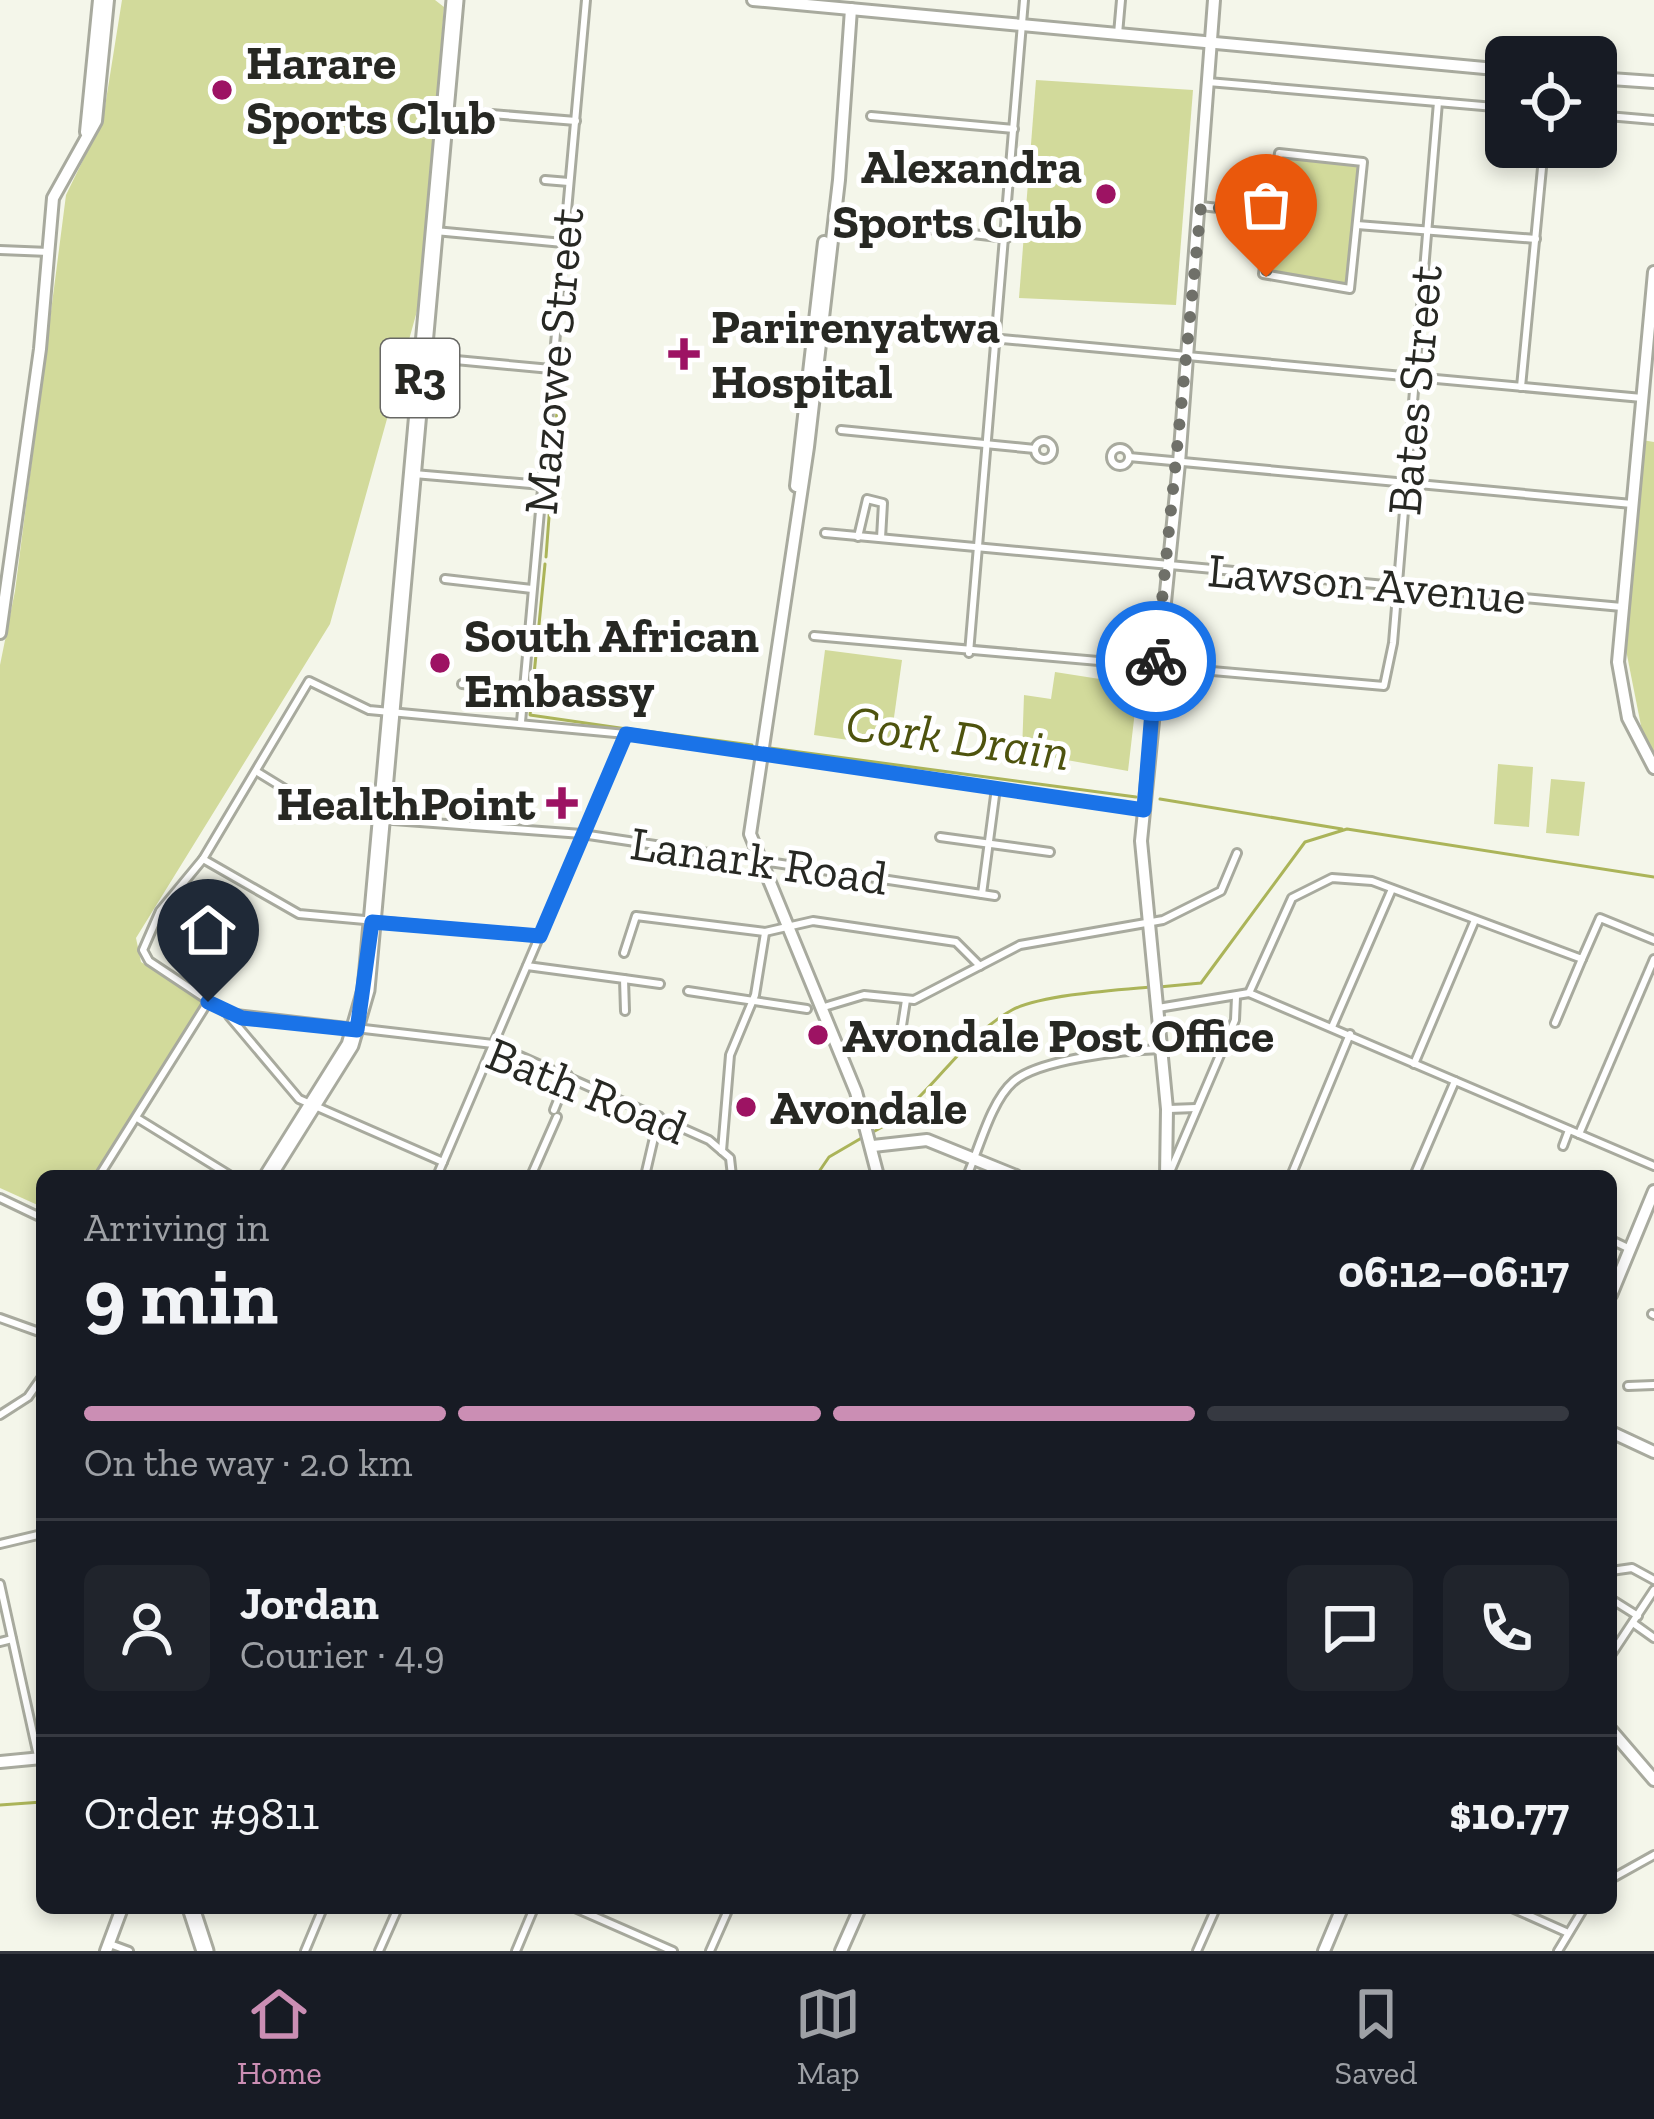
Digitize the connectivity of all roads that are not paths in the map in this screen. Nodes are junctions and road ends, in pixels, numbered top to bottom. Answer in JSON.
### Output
{"nodes":[{"id":1,"x":103,"y":0,"type":"edge"},
{"id":2,"x":454,"y":0,"type":"edge"},
{"id":3,"x":586,"y":0,"type":"edge"},
{"id":4,"x":753,"y":0,"type":"edge"},
{"id":5,"x":1024,"y":0,"type":"edge"},
{"id":6,"x":1121,"y":0,"type":"edge"},
{"id":7,"x":1214,"y":0,"type":"edge"},
{"id":8,"x":851,"y":5,"type":"edge"},
{"id":9,"x":1021,"y":25,"type":"junction"},
{"id":10,"x":1118,"y":34,"type":"junction"},
{"id":11,"x":1211,"y":43,"type":"junction"},
{"id":12,"x":1485,"y":68,"type":"edge"},
{"id":13,"x":1617,"y":79,"type":"edge"},
{"id":14,"x":1208,"y":82,"type":"junction"},
{"id":15,"x":1654,"y":82,"type":"edge"},
{"id":16,"x":1438,"y":102,"type":"junction"},
{"id":17,"x":1485,"y":106,"type":"edge"},
{"id":18,"x":479,"y":113,"type":"dead end"},
{"id":19,"x":871,"y":116,"type":"dead end"},
{"id":20,"x":1617,"y":117,"type":"edge"},
{"id":21,"x":1654,"y":120,"type":"edge"},
{"id":22,"x":576,"y":121,"type":"junction"},
{"id":23,"x":1014,"y":129,"type":"junction"},
{"id":24,"x":1542,"y":168,"type":"edge"},
{"id":25,"x":545,"y":180,"type":"dead end"},
{"id":26,"x":568,"y":182,"type":"junction"},
{"id":27,"x":1201,"y":206,"type":"junction"},
{"id":28,"x":1270,"y":214,"type":"junction"},
{"id":29,"x":861,"y":221,"type":"dead end"},
{"id":30,"x":1358,"y":225,"type":"junction"},
{"id":31,"x":432,"y":231,"type":"junction"},
{"id":32,"x":1426,"y":232,"type":"junction"},
{"id":33,"x":1007,"y":238,"type":"junction"},
{"id":34,"x":1536,"y":239,"type":"junction"},
{"id":35,"x":563,"y":243,"type":"junction"},
{"id":36,"x":0,"y":250,"type":"edge"},
{"id":37,"x":49,"y":252,"type":"junction"},
{"id":38,"x":1654,"y":272,"type":"edge"},
{"id":39,"x":851,"y":325,"type":"dead end"},
{"id":40,"x":997,"y":341,"type":"junction"},
{"id":41,"x":1650,"y":341,"type":"edge"},
{"id":42,"x":422,"y":357,"type":"junction"},
{"id":43,"x":1187,"y":358,"type":"junction"},
{"id":44,"x":551,"y":369,"type":"junction"},
{"id":45,"x":1415,"y":378,"type":"junction"},
{"id":46,"x":1521,"y":387,"type":"junction"},
{"id":47,"x":1642,"y":398,"type":"junction"},
{"id":48,"x":841,"y":430,"type":"dead end"},
{"id":49,"x":1640,"y":437,"type":"junction"},
{"id":50,"x":1654,"y":439,"type":"edge"},
{"id":51,"x":988,"y":446,"type":"junction"},
{"id":52,"x":1035,"y":449,"type":"dead end"},
{"id":53,"x":1130,"y":457,"type":"dead end"},
{"id":54,"x":1179,"y":463,"type":"junction"},
{"id":55,"x":412,"y":474,"type":"junction"},
{"id":56,"x":1407,"y":481,"type":"junction"},
{"id":57,"x":542,"y":485,"type":"junction"},
{"id":58,"x":1632,"y":504,"type":"junction"},
{"id":59,"x":825,"y":533,"type":"dead end"},
{"id":60,"x":858,"y":537,"type":"junction"},
{"id":61,"x":881,"y":539,"type":"junction"},
{"id":62,"x":978,"y":549,"type":"junction"},
{"id":63,"x":1165,"y":564,"type":"junction"},
{"id":64,"x":445,"y":579,"type":"dead end"},
{"id":65,"x":1398,"y":586,"type":"junction"},
{"id":66,"x":532,"y":589,"type":"junction"},
{"id":67,"x":1623,"y":608,"type":"junction"},
{"id":68,"x":0,"y":633,"type":"edge"},
{"id":69,"x":814,"y":636,"type":"dead end"},
{"id":70,"x":969,"y":653,"type":"junction"},
{"id":71,"x":1156,"y":666,"type":"junction"},
{"id":72,"x":462,"y":684,"type":"dead end"},
{"id":73,"x":524,"y":689,"type":"junction"},
{"id":74,"x":391,"y":713,"type":"junction"},
{"id":75,"x":521,"y":722,"type":"junction"},
{"id":76,"x":626,"y":734,"type":"junction"},
{"id":77,"x":758,"y":753,"type":"junction"},
{"id":78,"x":1654,"y":768,"type":"edge"},
{"id":79,"x":259,"y":773,"type":"junction"},
{"id":80,"x":996,"y":788,"type":"junction"},
{"id":81,"x":1144,"y":810,"type":"junction"},
{"id":82,"x":381,"y":820,"type":"junction"},
{"id":83,"x":582,"y":834,"type":"junction"},
{"id":84,"x":940,"y":837,"type":"dead end"},
{"id":85,"x":989,"y":843,"type":"junction"},
{"id":86,"x":1050,"y":852,"type":"dead end"},
{"id":87,"x":1237,"y":854,"type":"dead end"},
{"id":88,"x":203,"y":859,"type":"junction"},
{"id":89,"x":757,"y":860,"type":"junction"},
{"id":90,"x":1392,"y":889,"type":"junction"},
{"id":91,"x":982,"y":894,"type":"junction"},
{"id":92,"x":995,"y":896,"type":"dead end"},
{"id":93,"x":1475,"y":920,"type":"junction"},
{"id":94,"x":372,"y":922,"type":"junction"},
{"id":95,"x":1146,"y":923,"type":"junction"},
{"id":96,"x":789,"y":924,"type":"junction"},
{"id":97,"x":765,"y":932,"type":"junction"},
{"id":98,"x":540,"y":936,"type":"junction"},
{"id":99,"x":1654,"y":940,"type":"edge"},
{"id":100,"x":624,"y":953,"type":"dead end"},
{"id":101,"x":1582,"y":958,"type":"junction"},
{"id":102,"x":1654,"y":959,"type":"edge"},
{"id":103,"x":527,"y":966,"type":"junction"},
{"id":104,"x":981,"y":966,"type":"junction"},
{"id":105,"x":624,"y":979,"type":"junction"},
{"id":106,"x":661,"y":984,"type":"dead end"},
{"id":107,"x":688,"y":991,"type":"dead end"},
{"id":108,"x":1249,"y":993,"type":"junction"},
{"id":109,"x":1236,"y":997,"type":"junction"},
{"id":110,"x":906,"y":1000,"type":"junction"},
{"id":111,"x":753,"y":1001,"type":"junction"},
{"id":112,"x":208,"y":1002,"type":"junction"},
{"id":113,"x":824,"y":1007,"type":"junction"},
{"id":114,"x":807,"y":1009,"type":"dead end"},
{"id":115,"x":1157,"y":1009,"type":"junction"},
{"id":116,"x":625,"y":1011,"type":"dead end"},
{"id":117,"x":227,"y":1013,"type":"junction"},
{"id":118,"x":1556,"y":1023,"type":"dead end"},
{"id":119,"x":1332,"y":1027,"type":"junction"},
{"id":120,"x":357,"y":1030,"type":"junction"},
{"id":121,"x":1350,"y":1034,"type":"junction"},
{"id":122,"x":493,"y":1044,"type":"junction"},
{"id":123,"x":899,"y":1045,"type":"dead end"},
{"id":124,"x":1161,"y":1049,"type":"junction"},
{"id":125,"x":1414,"y":1064,"type":"junction"},
{"id":126,"x":568,"y":1075,"type":"junction"},
{"id":127,"x":1455,"y":1081,"type":"junction"},
{"id":128,"x":314,"y":1107,"type":"junction"},
{"id":129,"x":1196,"y":1108,"type":"junction"},
{"id":130,"x":1167,"y":1109,"type":"junction"},
{"id":131,"x":659,"y":1116,"type":"junction"},
{"id":132,"x":136,"y":1117,"type":"junction"},
{"id":133,"x":1569,"y":1130,"type":"junction"},
{"id":134,"x":1579,"y":1134,"type":"junction"},
{"id":135,"x":873,"y":1146,"type":"junction"},
{"id":136,"x":1563,"y":1146,"type":"dead end"},
{"id":137,"x":722,"y":1150,"type":"junction"},
{"id":138,"x":975,"y":1158,"type":"junction"},
{"id":139,"x":443,"y":1162,"type":"junction"},
{"id":140,"x":1654,"y":1166,"type":"edge"},
{"id":141,"x":103,"y":1170,"type":"edge"},
{"id":142,"x":221,"y":1170,"type":"edge"},
{"id":143,"x":272,"y":1170,"type":"edge"},
{"id":144,"x":440,"y":1170,"type":"edge"},
{"id":145,"x":533,"y":1170,"type":"edge"},
{"id":146,"x":646,"y":1170,"type":"edge"},
{"id":147,"x":730,"y":1170,"type":"edge"},
{"id":148,"x":877,"y":1170,"type":"edge"},
{"id":149,"x":970,"y":1170,"type":"edge"},
{"id":150,"x":1002,"y":1170,"type":"edge"},
{"id":151,"x":1167,"y":1170,"type":"edge"},
{"id":152,"x":1170,"y":1170,"type":"edge"},
{"id":153,"x":1294,"y":1170,"type":"edge"},
{"id":154,"x":1417,"y":1170,"type":"edge"},
{"id":155,"x":1654,"y":1191,"type":"edge"},
{"id":156,"x":0,"y":1198,"type":"edge"},
{"id":157,"x":36,"y":1215,"type":"edge"},
{"id":158,"x":1617,"y":1243,"type":"edge"},
{"id":159,"x":1630,"y":1249,"type":"junction"},
{"id":160,"x":1617,"y":1280,"type":"edge"},
{"id":161,"x":0,"y":1318,"type":"edge"},
{"id":162,"x":36,"y":1332,"type":"edge"},
{"id":163,"x":1654,"y":1384,"type":"edge"},
{"id":164,"x":36,"y":1386,"type":"edge"},
{"id":165,"x":1628,"y":1386,"type":"dead end"},
{"id":166,"x":0,"y":1415,"type":"edge"},
{"id":167,"x":1617,"y":1435,"type":"edge"},
{"id":168,"x":1654,"y":1451,"type":"edge"},
{"id":169,"x":36,"y":1535,"type":"edge"},
{"id":170,"x":0,"y":1544,"type":"edge"},
{"id":171,"x":1617,"y":1569,"type":"edge"},
{"id":172,"x":1654,"y":1580,"type":"edge"},
{"id":173,"x":0,"y":1584,"type":"edge"},
{"id":174,"x":1654,"y":1590,"type":"edge"},
{"id":175,"x":1617,"y":1604,"type":"edge"},
{"id":176,"x":1635,"y":1619,"type":"junction"},
{"id":177,"x":1654,"y":1638,"type":"edge"},
{"id":178,"x":12,"y":1639,"type":"junction"},
{"id":179,"x":0,"y":1642,"type":"edge"},
{"id":180,"x":1617,"y":1646,"type":"edge"},
{"id":181,"x":1617,"y":1737,"type":"edge"},
{"id":182,"x":36,"y":1741,"type":"edge"},
{"id":183,"x":36,"y":1758,"type":"edge"},
{"id":184,"x":0,"y":1762,"type":"edge"},
{"id":185,"x":1654,"y":1780,"type":"edge"},
{"id":186,"x":1654,"y":1855,"type":"edge"},
{"id":187,"x":1617,"y":1876,"type":"edge"},
{"id":188,"x":120,"y":1914,"type":"edge"},
{"id":189,"x":196,"y":1914,"type":"edge"},
{"id":190,"x":320,"y":1914,"type":"edge"},
{"id":191,"x":395,"y":1914,"type":"edge"},
{"id":192,"x":531,"y":1914,"type":"edge"},
{"id":193,"x":589,"y":1914,"type":"edge"},
{"id":194,"x":725,"y":1914,"type":"edge"},
{"id":195,"x":857,"y":1914,"type":"edge"},
{"id":196,"x":1213,"y":1914,"type":"edge"},
{"id":197,"x":1338,"y":1914,"type":"edge"},
{"id":198,"x":1526,"y":1914,"type":"edge"},
{"id":199,"x":1580,"y":1914,"type":"edge"},
{"id":200,"x":1566,"y":1932,"type":"junction"},
{"id":201,"x":107,"y":1947,"type":"edge"},
{"id":202,"x":128,"y":1951,"type":"edge"},
{"id":203,"x":205,"y":1951,"type":"edge"},
{"id":204,"x":305,"y":1951,"type":"edge"},
{"id":205,"x":380,"y":1951,"type":"edge"},
{"id":206,"x":516,"y":1951,"type":"edge"},
{"id":207,"x":673,"y":1951,"type":"edge"},
{"id":208,"x":710,"y":1951,"type":"edge"},
{"id":209,"x":841,"y":1951,"type":"edge"},
{"id":210,"x":1197,"y":1951,"type":"edge"},
{"id":211,"x":1324,"y":1951,"type":"edge"},
{"id":212,"x":1558,"y":1951,"type":"edge"}],
"edges":[{"from":1,"to":37,"type":"main road"},
{"from":2,"to":31,"type":"highway","number":"R3"},
{"from":3,"to":22,"type":"street","name":"Mazowe Street"},
{"from":4,"to":8,"type":"main road"},
{"from":5,"to":9,"type":"street"},
{"from":6,"to":10,"type":"street"},
{"from":7,"to":11,"type":"main road"},
{"from":8,"to":9,"type":"main road"},
{"from":8,"to":77,"type":"main road"},
{"from":9,"to":10,"type":"main road"},
{"from":9,"to":23,"type":"street"},
{"from":10,"to":11,"type":"main road"},
{"from":11,"to":12,"type":"main road"},
{"from":11,"to":14,"type":"main road"},
{"from":13,"to":15,"type":"main road"},
{"from":14,"to":16,"type":"street"},
{"from":14,"to":27,"type":"main road"},
{"from":16,"to":17,"type":"street"},
{"from":16,"to":32,"type":"street","name":"Bates Street"},
{"from":18,"to":22,"type":"street"},
{"from":19,"to":23,"type":"street"},
{"from":20,"to":21,"type":"street"},
{"from":22,"to":26,"type":"street","name":"Mazowe Street"},
{"from":23,"to":33,"type":"street"},
{"from":24,"to":34,"type":"street"},
{"from":25,"to":26,"type":"street"},
{"from":26,"to":35,"type":"street","name":"Mazowe Street"},
{"from":27,"to":28,"type":"street"},
{"from":27,"to":43,"type":"main road"},
{"from":28,"to":30,"type":"street"},
{"from":28,"to":30,"type":"street"},
{"from":29,"to":33,"type":"street"},
{"from":30,"to":32,"type":"street"},
{"from":31,"to":35,"type":"street"},
{"from":31,"to":42,"type":"highway","number":"R3"},
{"from":32,"to":34,"type":"street"},
{"from":32,"to":45,"type":"street","name":"Bates Street"},
{"from":33,"to":40,"type":"street"},
{"from":34,"to":46,"type":"street"},
{"from":35,"to":44,"type":"street","name":"Mazowe Street"},
{"from":36,"to":37,"type":"street"},
{"from":37,"to":68,"type":"main road"},
{"from":38,"to":41,"type":"main road"},
{"from":39,"to":40,"type":"street"},
{"from":40,"to":43,"type":"street"},
{"from":40,"to":51,"type":"street"},
{"from":41,"to":47,"type":"main road"},
{"from":42,"to":44,"type":"street"},
{"from":42,"to":55,"type":"highway","number":"R3"},
{"from":43,"to":45,"type":"street"},
{"from":43,"to":54,"type":"main road"},
{"from":44,"to":57,"type":"street","name":"Mazowe Street"},
{"from":45,"to":46,"type":"street"},
{"from":45,"to":56,"type":"street","name":"Bates Street"},
{"from":46,"to":47,"type":"street"},
{"from":47,"to":49,"type":"main road"},
{"from":48,"to":51,"type":"street"},
{"from":49,"to":50,"type":"street"},
{"from":49,"to":58,"type":"main road"},
{"from":51,"to":52,"type":"street"},
{"from":51,"to":62,"type":"street"},
{"from":53,"to":54,"type":"street"},
{"from":54,"to":56,"type":"street"},
{"from":54,"to":63,"type":"main road"},
{"from":55,"to":57,"type":"street"},
{"from":55,"to":74,"type":"highway","number":"R3"},
{"from":56,"to":58,"type":"street"},
{"from":56,"to":65,"type":"street","name":"Bates Street"},
{"from":57,"to":66,"type":"street","name":"Mazowe Street"},
{"from":58,"to":67,"type":"main road"},
{"from":59,"to":60,"type":"street","name":"Lawson Avenue"},
{"from":60,"to":61,"type":"street","name":"Lawson Avenue"},
{"from":60,"to":61,"type":"street"},
{"from":61,"to":62,"type":"street","name":"Lawson Avenue"},
{"from":62,"to":63,"type":"street","name":"Lawson Avenue"},
{"from":62,"to":70,"type":"street"},
{"from":63,"to":65,"type":"street","name":"Lawson Avenue"},
{"from":63,"to":71,"type":"main road"},
{"from":64,"to":66,"type":"street"},
{"from":65,"to":67,"type":"street","name":"Lawson Avenue"},
{"from":65,"to":71,"type":"street","name":"Bates Street"},
{"from":66,"to":73,"type":"street","name":"Mazowe Street"},
{"from":67,"to":78,"type":"main road"},
{"from":69,"to":70,"type":"street"},
{"from":70,"to":71,"type":"street"},
{"from":71,"to":81,"type":"main road"},
{"from":72,"to":73,"type":"street"},
{"from":73,"to":75,"type":"street","name":"Mazowe Street"},
{"from":74,"to":75,"type":"street"},
{"from":74,"to":79,"type":"street"},
{"from":74,"to":82,"type":"highway","number":"R3"},
{"from":75,"to":76,"type":"street"},
{"from":76,"to":77,"type":"street"},
{"from":76,"to":83,"type":"street"},
{"from":77,"to":80,"type":"street"},
{"from":77,"to":89,"type":"main road"},
{"from":79,"to":82,"type":"street","name":"Lanark Road"},
{"from":79,"to":88,"type":"street"},
{"from":80,"to":81,"type":"street"},
{"from":80,"to":85,"type":"street"},
{"from":81,"to":95,"type":"main road"},
{"from":82,"to":83,"type":"street","name":"Lanark Road"},
{"from":82,"to":94,"type":"highway","number":"R3"},
{"from":83,"to":89,"type":"street","name":"Lanark Road"},
{"from":83,"to":98,"type":"street"},
{"from":84,"to":85,"type":"street"},
{"from":85,"to":86,"type":"street"},
{"from":85,"to":91,"type":"street"},
{"from":87,"to":95,"type":"street"},
{"from":88,"to":94,"type":"street"},
{"from":88,"to":112,"type":"street","name":"Bath Road"},
{"from":89,"to":91,"type":"street","name":"Lanark Road"},
{"from":89,"to":96,"type":"main road"},
{"from":90,"to":93,"type":"street"},
{"from":90,"to":108,"type":"street"},
{"from":90,"to":119,"type":"street"},
{"from":91,"to":92,"type":"street","name":"Lanark Road"},
{"from":93,"to":101,"type":"street"},
{"from":93,"to":125,"type":"street"},
{"from":94,"to":98,"type":"street"},
{"from":94,"to":120,"type":"highway","number":"R3"},
{"from":95,"to":104,"type":"street"},
{"from":95,"to":115,"type":"main road"},
{"from":96,"to":97,"type":"street"},
{"from":96,"to":104,"type":"street"},
{"from":96,"to":113,"type":"main road"},
{"from":97,"to":100,"type":"street"},
{"from":97,"to":111,"type":"street"},
{"from":98,"to":103,"type":"street"},
{"from":99,"to":101,"type":"street"},
{"from":101,"to":118,"type":"street"},
{"from":102,"to":134,"type":"street"},
{"from":103,"to":105,"type":"street"},
{"from":103,"to":122,"type":"street"},
{"from":104,"to":110,"type":"street"},
{"from":105,"to":106,"type":"street"},
{"from":105,"to":116,"type":"street"},
{"from":107,"to":111,"type":"street"},
{"from":108,"to":109,"type":"street"},
{"from":108,"to":119,"type":"street"},
{"from":109,"to":115,"type":"street"},
{"from":109,"to":129,"type":"street"},
{"from":110,"to":113,"type":"street"},
{"from":110,"to":123,"type":"street"},
{"from":111,"to":114,"type":"street"},
{"from":111,"to":137,"type":"street"},
{"from":112,"to":117,"type":"street","name":"Bath Road"},
{"from":112,"to":132,"type":"street"},
{"from":113,"to":135,"type":"main road"},
{"from":115,"to":124,"type":"main road"},
{"from":117,"to":120,"type":"street","name":"Bath Road"},
{"from":117,"to":128,"type":"street"},
{"from":119,"to":121,"type":"street"},
{"from":120,"to":122,"type":"street","name":"Bath Road"},
{"from":120,"to":128,"type":"highway","number":"R3"},
{"from":121,"to":125,"type":"street"},
{"from":121,"to":153,"type":"street"},
{"from":122,"to":126,"type":"street","name":"Bath Road"},
{"from":122,"to":139,"type":"street"},
{"from":124,"to":130,"type":"main road"},
{"from":124,"to":138,"type":"street"},
{"from":125,"to":127,"type":"street"},
{"from":126,"to":131,"type":"street","name":"Bath Road"},
{"from":126,"to":145,"type":"street"},
{"from":127,"to":133,"type":"street"},
{"from":127,"to":154,"type":"street"},
{"from":128,"to":139,"type":"street"},
{"from":128,"to":143,"type":"highway","number":"R3"},
{"from":129,"to":130,"type":"street"},
{"from":129,"to":152,"type":"street"},
{"from":130,"to":151,"type":"main road"},
{"from":131,"to":137,"type":"street","name":"Bath Road"},
{"from":131,"to":146,"type":"street"},
{"from":132,"to":141,"type":"street"},
{"from":132,"to":142,"type":"street"},
{"from":133,"to":134,"type":"street"},
{"from":133,"to":136,"type":"street"},
{"from":134,"to":140,"type":"street"},
{"from":135,"to":138,"type":"main road"},
{"from":135,"to":148,"type":"main road"},
{"from":137,"to":147,"type":"street","name":"Bath Road"},
{"from":138,"to":149,"type":"street"},
{"from":138,"to":150,"type":"main road"},
{"from":139,"to":144,"type":"street"},
{"from":155,"to":159,"type":"main road"},
{"from":156,"to":157,"type":"street"},
{"from":158,"to":159,"type":"street"},
{"from":159,"to":160,"type":"main road"},
{"from":161,"to":162,"type":"street"},
{"from":163,"to":165,"type":"street"},
{"from":164,"to":166,"type":"street"},
{"from":167,"to":168,"type":"main road"},
{"from":169,"to":170,"type":"street"},
{"from":171,"to":172,"type":"street"},
{"from":173,"to":178,"type":"street"},
{"from":174,"to":176,"type":"street"},
{"from":175,"to":176,"type":"street"},
{"from":176,"to":177,"type":"street"},
{"from":176,"to":180,"type":"street"},
{"from":178,"to":179,"type":"street"},
{"from":178,"to":182,"type":"street"},
{"from":181,"to":185,"type":"main road"},
{"from":183,"to":184,"type":"main road"},
{"from":186,"to":187,"type":"street"},
{"from":188,"to":201,"type":"main road"},
{"from":189,"to":203,"type":"highway"},
{"from":190,"to":204,"type":"street"},
{"from":191,"to":205,"type":"street"},
{"from":192,"to":206,"type":"street"},
{"from":193,"to":207,"type":"street"},
{"from":194,"to":208,"type":"street"},
{"from":195,"to":209,"type":"main road"},
{"from":196,"to":210,"type":"street"},
{"from":197,"to":211,"type":"main road"},
{"from":198,"to":200,"type":"street"},
{"from":199,"to":200,"type":"street"},
{"from":200,"to":212,"type":"street"},
{"from":201,"to":202,"type":"street"}]}
